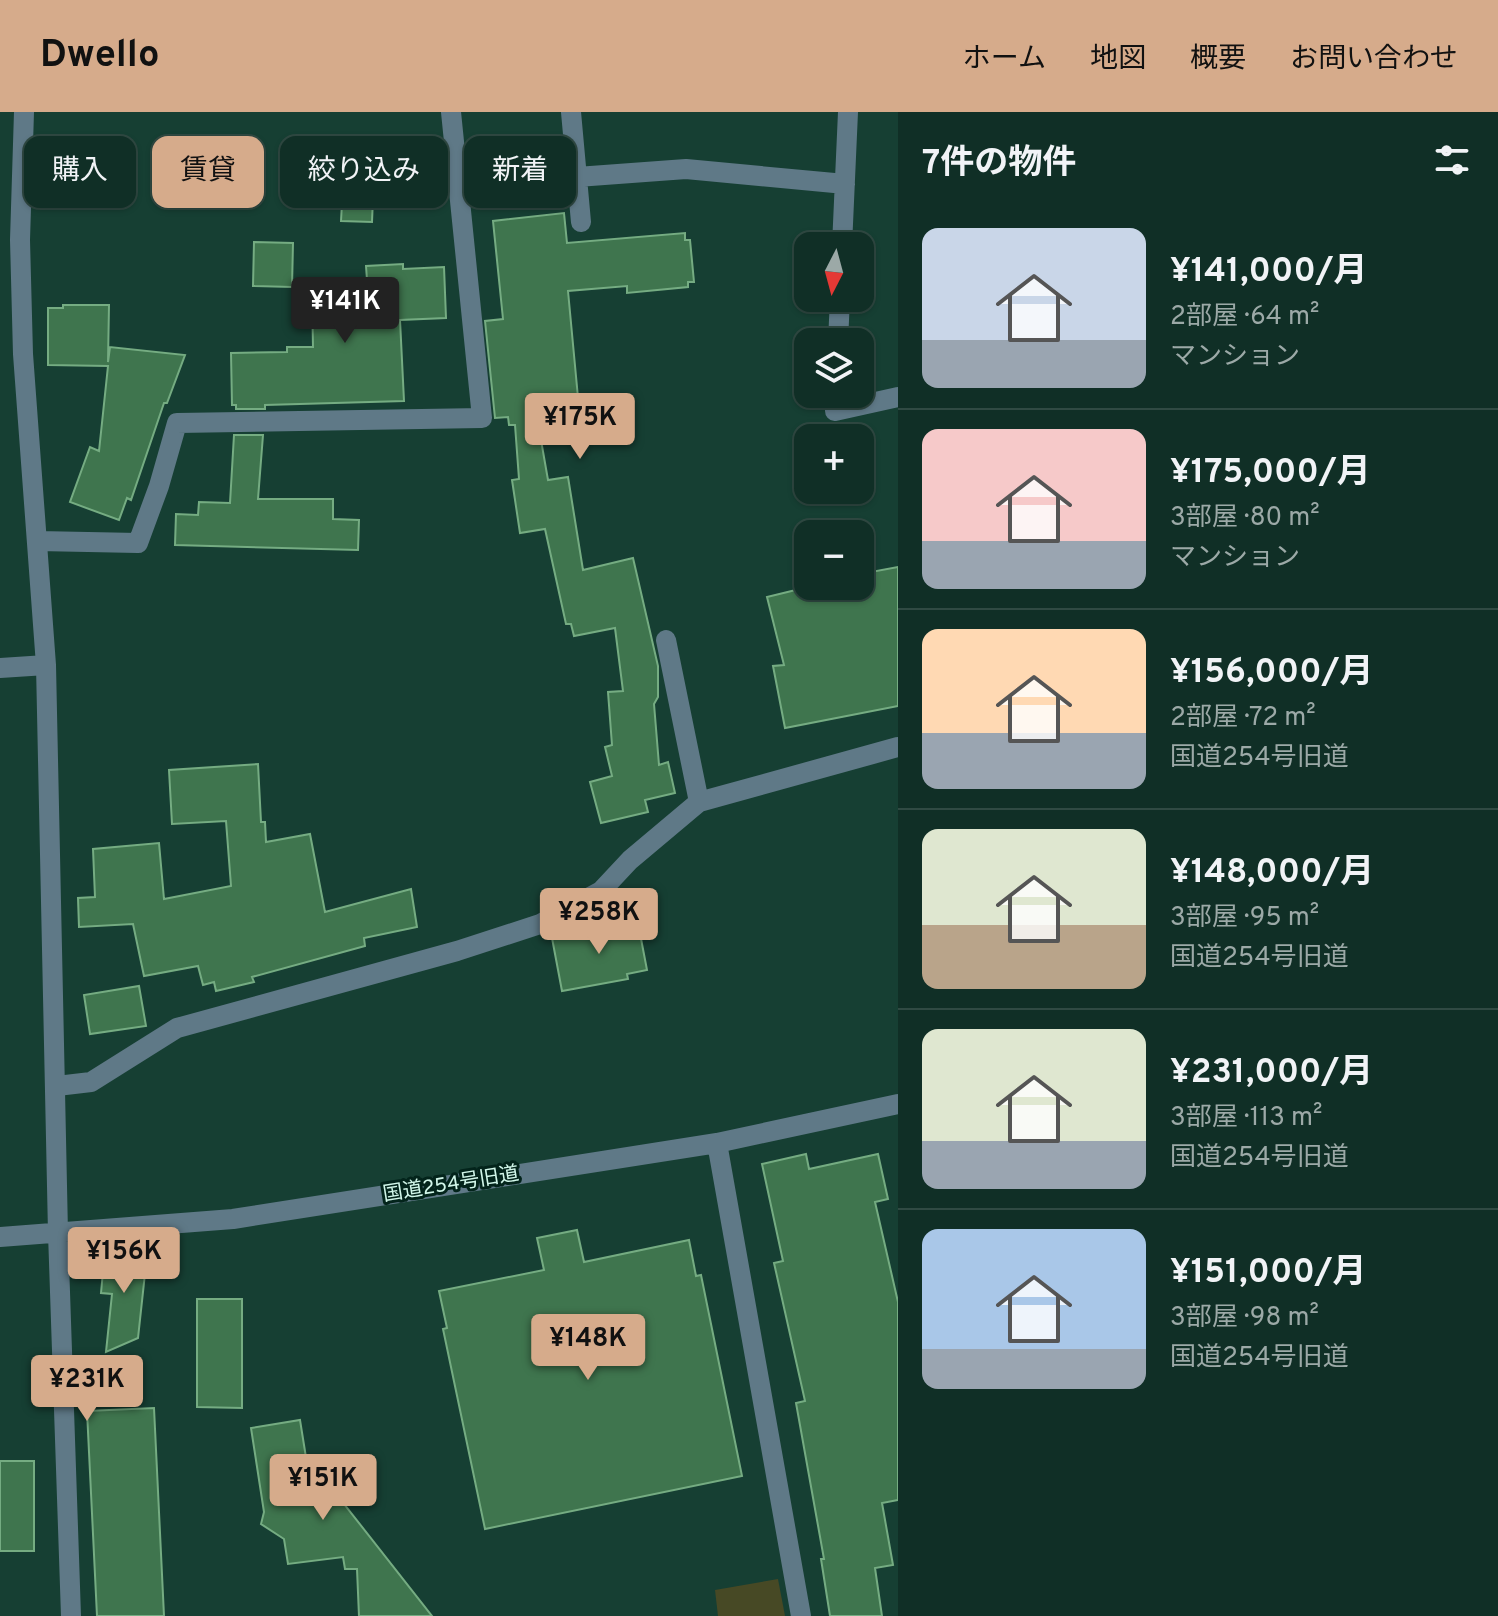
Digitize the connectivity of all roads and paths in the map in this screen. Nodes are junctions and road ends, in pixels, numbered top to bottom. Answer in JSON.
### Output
{"nodes":[{"id":1,"x":24,"y":112,"type":"edge"},
{"id":2,"x":451,"y":112,"type":"edge"},
{"id":3,"x":571,"y":112,"type":"edge"},
{"id":4,"x":848,"y":112,"type":"edge"},
{"id":5,"x":577,"y":177,"type":"junction"},
{"id":6,"x":845,"y":184,"type":"junction"},
{"id":7,"x":581,"y":222,"type":"dead end"},
{"id":8,"x":843,"y":232,"type":"edge"},
{"id":9,"x":898,"y":397,"type":"edge"},
{"id":10,"x":874,"y":402,"type":"edge"},
{"id":11,"x":38,"y":541,"type":"junction"},
{"id":12,"x":666,"y":640,"type":"dead end"},
{"id":13,"x":46,"y":665,"type":"junction"},
{"id":14,"x":0,"y":668,"type":"edge"},
{"id":15,"x":898,"y":747,"type":"edge"},
{"id":16,"x":699,"y":802,"type":"junction"},
{"id":17,"x":57,"y":1086,"type":"junction"},
{"id":18,"x":898,"y":1105,"type":"edge"},
{"id":19,"x":717,"y":1143,"type":"junction"},
{"id":20,"x":58,"y":1233,"type":"junction"},
{"id":21,"x":0,"y":1237,"type":"edge"},
{"id":22,"x":71,"y":1616,"type":"edge"},
{"id":23,"x":801,"y":1616,"type":"edge"}],
"edges":[{"from":1,"to":11,"type":"street"},
{"from":2,"to":11,"type":"street"},
{"from":3,"to":5,"type":"street"},
{"from":4,"to":6,"type":"street"},
{"from":5,"to":6,"type":"street"},
{"from":5,"to":7,"type":"street"},
{"from":6,"to":8,"type":"street"},
{"from":9,"to":10,"type":"street"},
{"from":11,"to":13,"type":"street"},
{"from":12,"to":16,"type":"street"},
{"from":13,"to":14,"type":"street"},
{"from":13,"to":17,"type":"street"},
{"from":15,"to":16,"type":"street"},
{"from":16,"to":17,"type":"street"},
{"from":17,"to":20,"type":"street"},
{"from":18,"to":19,"type":"street","name":"国道254号旧道"},
{"from":19,"to":20,"type":"street","name":"国道254号旧道"},
{"from":19,"to":23,"type":"street"},
{"from":20,"to":21,"type":"street","name":"国道254号旧道"},
{"from":20,"to":22,"type":"street"}]}
